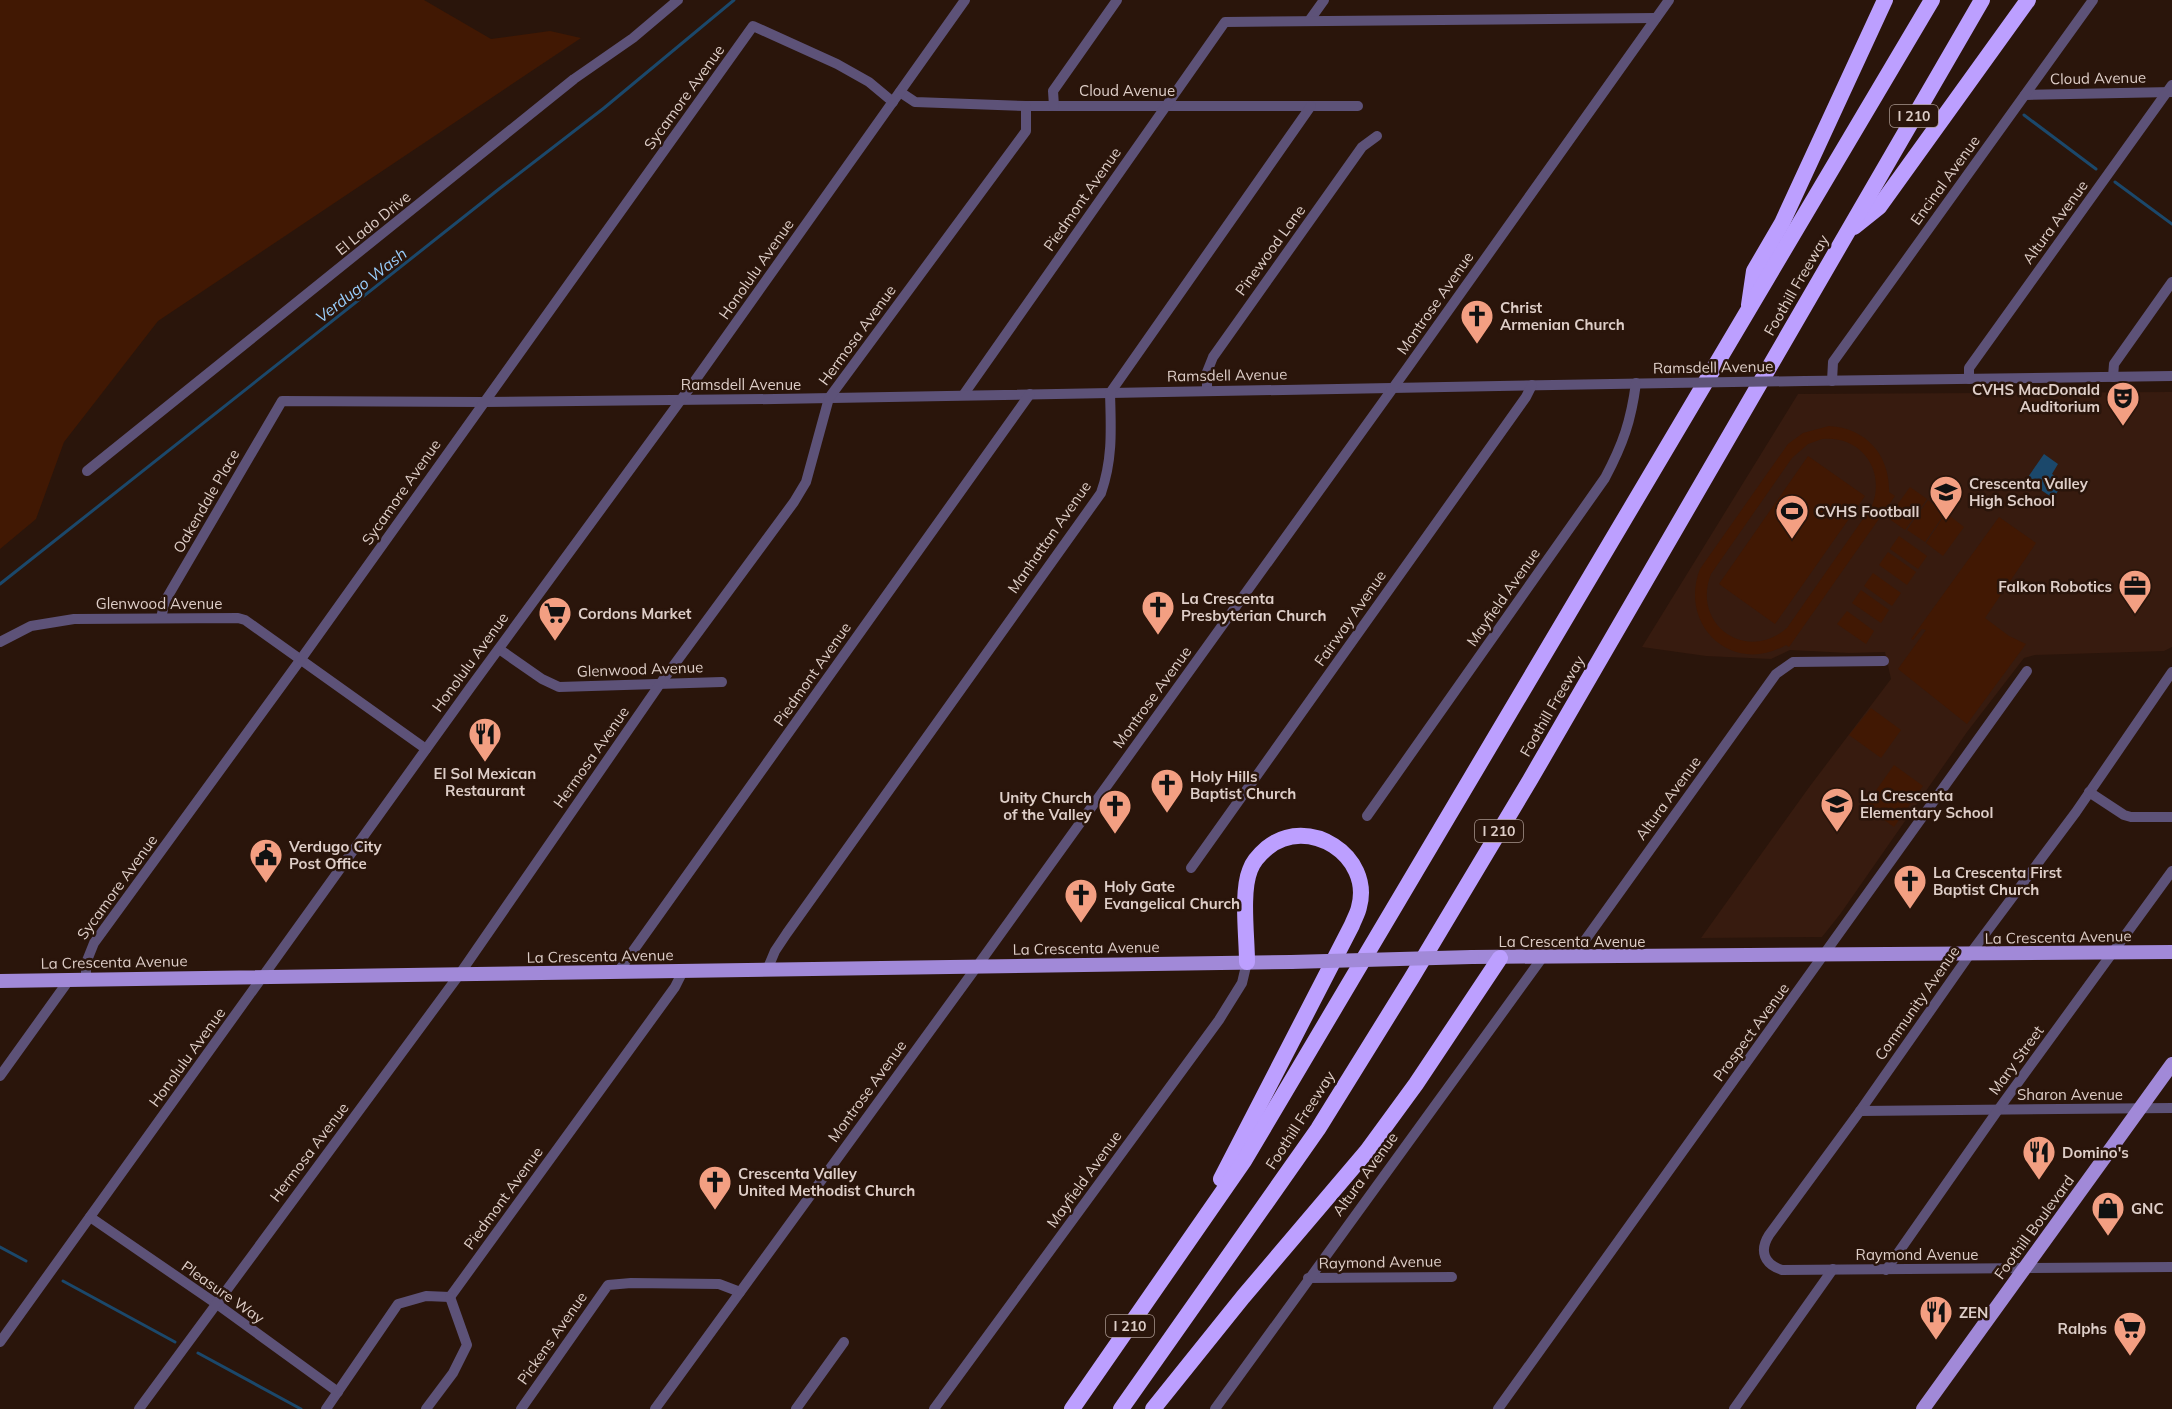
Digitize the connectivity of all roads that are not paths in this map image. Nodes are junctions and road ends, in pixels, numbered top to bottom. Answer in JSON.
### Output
{"nodes":[{"id":1,"x":678,"y":0,"type":"edge"},
{"id":2,"x":965,"y":0,"type":"edge"},
{"id":3,"x":1117,"y":0,"type":"edge"},
{"id":4,"x":1324,"y":0,"type":"edge"},
{"id":5,"x":1669,"y":0,"type":"edge"},
{"id":6,"x":1885,"y":0,"type":"edge"},
{"id":7,"x":1932,"y":0,"type":"edge"},
{"id":8,"x":1982,"y":0,"type":"edge"},
{"id":9,"x":2028,"y":0,"type":"edge"},
{"id":10,"x":2093,"y":0,"type":"edge"},
{"id":11,"x":1656,"y":18,"type":"junction"},
{"id":12,"x":1309,"y":21,"type":"junction"},
{"id":13,"x":2170,"y":90,"type":"edge"},
{"id":14,"x":900,"y":92,"type":"junction"},
{"id":15,"x":2025,"y":95,"type":"junction"},
{"id":16,"x":893,"y":102,"type":"junction"},
{"id":17,"x":1166,"y":105,"type":"junction"},
{"id":18,"x":1026,"y":106,"type":"junction"},
{"id":19,"x":1054,"y":106,"type":"junction"},
{"id":20,"x":1311,"y":106,"type":"junction"},
{"id":21,"x":1358,"y":106,"type":"dead end"},
{"id":22,"x":1377,"y":136,"type":"dead end"},
{"id":23,"x":1847,"y":233,"type":"junction"},
{"id":24,"x":2172,"y":282,"type":"edge"},
{"id":25,"x":1747,"y":316,"type":"junction"},
{"id":26,"x":2172,"y":376,"type":"edge"},
{"id":27,"x":2114,"y":377,"type":"junction"},
{"id":28,"x":1969,"y":379,"type":"junction"},
{"id":29,"x":1832,"y":381,"type":"junction"},
{"id":30,"x":1636,"y":383,"type":"junction"},
{"id":31,"x":1532,"y":385,"type":"junction"},
{"id":32,"x":1394,"y":386,"type":"junction"},
{"id":33,"x":1207,"y":391,"type":"junction"},
{"id":34,"x":1110,"y":393,"type":"junction"},
{"id":35,"x":964,"y":394,"type":"junction"},
{"id":36,"x":1030,"y":394,"type":"junction"},
{"id":37,"x":829,"y":398,"type":"junction"},
{"id":38,"x":682,"y":399,"type":"junction"},
{"id":39,"x":282,"y":401,"type":"joint"},
{"id":40,"x":483,"y":402,"type":"junction"},
{"id":41,"x":87,"y":471,"type":"dead end"},
{"id":42,"x":161,"y":618,"type":"junction"},
{"id":43,"x":0,"y":642,"type":"edge"},
{"id":44,"x":499,"y":649,"type":"junction"},
{"id":45,"x":301,"y":659,"type":"junction"},
{"id":46,"x":1884,"y":661,"type":"dead end"},
{"id":47,"x":2027,"y":671,"type":"dead end"},
{"id":48,"x":2172,"y":672,"type":"edge"},
{"id":49,"x":722,"y":682,"type":"dead end"},
{"id":50,"x":660,"y":684,"type":"junction"},
{"id":51,"x":426,"y":749,"type":"junction"},
{"id":52,"x":2090,"y":792,"type":"junction"},
{"id":53,"x":1367,"y":816,"type":"dead end"},
{"id":54,"x":2172,"y":817,"type":"edge"},
{"id":55,"x":1191,"y":868,"type":"dead end"},
{"id":56,"x":2172,"y":871,"type":"edge"},
{"id":57,"x":2172,"y":952,"type":"edge"},
{"id":58,"x":2114,"y":953,"type":"junction"},
{"id":59,"x":1970,"y":954,"type":"junction"},
{"id":60,"x":1825,"y":955,"type":"junction"},
{"id":61,"x":1573,"y":957,"type":"junction"},
{"id":62,"x":1500,"y":958,"type":"junction"},
{"id":63,"x":1542,"y":958,"type":"junction"},
{"id":64,"x":1247,"y":962,"type":"junction"},
{"id":65,"x":978,"y":965,"type":"junction"},
{"id":66,"x":683,"y":970,"type":"junction"},
{"id":67,"x":767,"y":970,"type":"junction"},
{"id":68,"x":618,"y":972,"type":"junction"},
{"id":69,"x":459,"y":975,"type":"junction"},
{"id":70,"x":264,"y":976,"type":"junction"},
{"id":71,"x":86,"y":979,"type":"junction"},
{"id":72,"x":69,"y":980,"type":"junction"},
{"id":73,"x":0,"y":981,"type":"edge"},
{"id":74,"x":2172,"y":1064,"type":"edge"},
{"id":75,"x":0,"y":1076,"type":"edge"},
{"id":76,"x":2172,"y":1108,"type":"edge"},
{"id":77,"x":2140,"y":1109,"type":"junction"},
{"id":78,"x":1998,"y":1110,"type":"junction"},
{"id":79,"x":1860,"y":1111,"type":"junction"},
{"id":80,"x":90,"y":1217,"type":"junction"},
{"id":81,"x":1769,"y":1235,"type":"joint"},
{"id":82,"x":1188,"y":1244,"type":"junction"},
{"id":83,"x":2170,"y":1264,"type":"edge"},
{"id":84,"x":1833,"y":1269,"type":"junction"},
{"id":85,"x":2024,"y":1269,"type":"junction"},
{"id":86,"x":1886,"y":1270,"type":"junction"},
{"id":87,"x":1452,"y":1277,"type":"dead end"},
{"id":88,"x":1308,"y":1278,"type":"junction"},
{"id":89,"x":740,"y":1292,"type":"junction"},
{"id":90,"x":450,"y":1297,"type":"junction"},
{"id":91,"x":215,"y":1304,"type":"junction"},
{"id":92,"x":0,"y":1342,"type":"edge"},
{"id":93,"x":844,"y":1342,"type":"dead end"},
{"id":94,"x":338,"y":1392,"type":"junction"},
{"id":95,"x":139,"y":1409,"type":"edge"},
{"id":96,"x":326,"y":1409,"type":"edge"},
{"id":97,"x":426,"y":1409,"type":"edge"},
{"id":98,"x":521,"y":1409,"type":"edge"},
{"id":99,"x":655,"y":1409,"type":"edge"},
{"id":100,"x":796,"y":1409,"type":"edge"},
{"id":101,"x":934,"y":1409,"type":"edge"},
{"id":102,"x":1072,"y":1409,"type":"edge"},
{"id":103,"x":1121,"y":1409,"type":"edge"},
{"id":104,"x":1153,"y":1409,"type":"edge"},
{"id":105,"x":1215,"y":1409,"type":"edge"},
{"id":106,"x":1498,"y":1409,"type":"edge"},
{"id":107,"x":1734,"y":1409,"type":"edge"},
{"id":108,"x":1923,"y":1409,"type":"edge"}],
"edges":[{"from":1,"to":41,"type":"street","name":"El Lado Drive"},
{"from":2,"to":14,"type":"street","name":"Honolulu Avenue"},
{"from":3,"to":19,"type":"street"},
{"from":4,"to":12,"type":"street"},
{"from":5,"to":11,"type":"street","name":"Montrose Avenue"},
{"from":6,"to":25,"type":"highway"},
{"from":7,"to":25,"type":"highway","name":"Foothill Freeway","number":"I 210"},
{"from":8,"to":23,"type":"highway","name":"Foothill Freeway","number":"I 210"},
{"from":9,"to":23,"type":"highway"},
{"from":10,"to":15,"type":"street","name":"Encinal Avenue"},
{"from":11,"to":12,"type":"street"},
{"from":11,"to":32,"type":"street","name":"Montrose Avenue"},
{"from":12,"to":17,"type":"street","name":"Piedmont Avenue"},
{"from":13,"to":15,"type":"street","name":"Cloud Avenue"},
{"from":13,"to":28,"type":"street","name":"Altura Avenue"},
{"from":14,"to":16,"type":"street","name":"Honolulu Avenue"},
{"from":14,"to":18,"type":"street","name":"Cloud Avenue"},
{"from":15,"to":29,"type":"street","name":"Encinal Avenue"},
{"from":16,"to":38,"type":"street","name":"Honolulu Avenue"},
{"from":16,"to":40,"type":"street","name":"Sycamore Avenue"},
{"from":17,"to":19,"type":"street","name":"Cloud Avenue"},
{"from":17,"to":20,"type":"street","name":"Cloud Avenue"},
{"from":17,"to":35,"type":"street","name":"Piedmont Avenue"},
{"from":18,"to":19,"type":"street","name":"Cloud Avenue"},
{"from":18,"to":37,"type":"street","name":"Hermosa Avenue"},
{"from":20,"to":21,"type":"street","name":"Cloud Avenue"},
{"from":20,"to":34,"type":"street"},
{"from":22,"to":33,"type":"street","name":"Pinewood Lane"},
{"from":23,"to":103,"type":"highway","name":"Foothill Freeway","number":"I 210"},
{"from":24,"to":27,"type":"street"},
{"from":25,"to":82,"type":"highway","name":"Foothill Freeway","number":"I 210"},
{"from":26,"to":27,"type":"street","name":"Ramsdell Avenue"},
{"from":27,"to":28,"type":"street","name":"Ramsdell Avenue"},
{"from":28,"to":29,"type":"street","name":"Ramsdell Avenue"},
{"from":29,"to":30,"type":"street","name":"Ramsdell Avenue","bridge":true},
{"from":30,"to":31,"type":"street","name":"Ramsdell Avenue"},
{"from":30,"to":53,"type":"street","name":"Mayfield Avenue"},
{"from":31,"to":32,"type":"street","name":"Ramsdell Avenue"},
{"from":31,"to":55,"type":"street","name":"Fairway Avenue"},
{"from":32,"to":33,"type":"street","name":"Ramsdell Avenue"},
{"from":32,"to":65,"type":"street","name":"Montrose Avenue"},
{"from":33,"to":34,"type":"street","name":"Ramsdell Avenue"},
{"from":34,"to":36,"type":"street","name":"Ramsdell Avenue"},
{"from":34,"to":67,"type":"street","name":"Manhattan Avenue"},
{"from":35,"to":36,"type":"street","name":"Ramsdell Avenue"},
{"from":35,"to":37,"type":"street","name":"Ramsdell Avenue"},
{"from":36,"to":68,"type":"street","name":"Piedmont Avenue"},
{"from":37,"to":38,"type":"street","name":"Ramsdell Avenue"},
{"from":37,"to":50,"type":"street","name":"Hermosa Avenue"},
{"from":38,"to":40,"type":"street","name":"Ramsdell Avenue"},
{"from":38,"to":44,"type":"street","name":"Honolulu Avenue"},
{"from":39,"to":40,"type":"street","name":"Ramsdell Avenue"},
{"from":39,"to":42,"type":"street","name":"Oakendale Place"},
{"from":40,"to":45,"type":"street","name":"Sycamore Avenue"},
{"from":42,"to":43,"type":"street","name":"Glenwood Avenue"},
{"from":42,"to":45,"type":"street","name":"Glenwood Avenue"},
{"from":44,"to":50,"type":"street","name":"Glenwood Avenue"},
{"from":44,"to":51,"type":"street","name":"Honolulu Avenue"},
{"from":45,"to":51,"type":"street","name":"Glenwood Avenue"},
{"from":45,"to":71,"type":"street","name":"Sycamore Avenue"},
{"from":46,"to":61,"type":"street","name":"Altura Avenue"},
{"from":47,"to":60,"type":"street","name":"Prospect Avenue"},
{"from":48,"to":52,"type":"street","name":"Community Avenue"},
{"from":49,"to":50,"type":"street","name":"Glenwood Avenue"},
{"from":50,"to":69,"type":"street","name":"Hermosa Avenue"},
{"from":51,"to":70,"type":"street","name":"Honolulu Avenue"},
{"from":52,"to":54,"type":"street"},
{"from":52,"to":59,"type":"street","name":"Community Avenue"},
{"from":56,"to":58,"type":"street","name":"Mary Street"},
{"from":57,"to":58,"type":"main road","name":"La Crescenta Avenue"},
{"from":58,"to":59,"type":"main road","name":"La Crescenta Avenue"},
{"from":58,"to":78,"type":"street","name":"Mary Street"},
{"from":59,"to":60,"type":"main road","name":"La Crescenta Avenue"},
{"from":59,"to":79,"type":"street","name":"Community Avenue"},
{"from":60,"to":61,"type":"main road","name":"La Crescenta Avenue"},
{"from":60,"to":106,"type":"street","name":"Prospect Avenue"},
{"from":61,"to":63,"type":"main road","name":"La Crescenta Avenue"},
{"from":62,"to":63,"type":"main road","name":"La Crescenta Avenue"},
{"from":62,"to":64,"type":"main road","name":"La Crescenta Avenue","bridge":true},
{"from":62,"to":104,"type":"highway"},
{"from":63,"to":88,"type":"street","name":"Altura Avenue"},
{"from":64,"to":65,"type":"main road","name":"La Crescenta Avenue"},
{"from":64,"to":82,"type":"highway"},
{"from":64,"to":101,"type":"street","name":"Mayfield Avenue"},
{"from":65,"to":67,"type":"main road","name":"La Crescenta Avenue"},
{"from":65,"to":89,"type":"street","name":"Montrose Avenue"},
{"from":66,"to":67,"type":"main road","name":"La Crescenta Avenue"},
{"from":66,"to":68,"type":"main road","name":"La Crescenta Avenue"},
{"from":66,"to":90,"type":"street","name":"Piedmont Avenue"},
{"from":68,"to":69,"type":"main road","name":"La Crescenta Avenue"},
{"from":69,"to":70,"type":"main road","name":"La Crescenta Avenue"},
{"from":69,"to":91,"type":"street","name":"Hermosa Avenue"},
{"from":70,"to":71,"type":"main road","name":"La Crescenta Avenue"},
{"from":70,"to":80,"type":"street","name":"Honolulu Avenue"},
{"from":71,"to":72,"type":"main road","name":"La Crescenta Avenue"},
{"from":72,"to":73,"type":"main road","name":"La Crescenta Avenue"},
{"from":72,"to":75,"type":"street"},
{"from":74,"to":77,"type":"main road","name":"Foothill Boulevard"},
{"from":76,"to":77,"type":"street","name":"Sharon Avenue"},
{"from":77,"to":78,"type":"street","name":"Sharon Avenue"},
{"from":77,"to":85,"type":"main road","name":"Foothill Boulevard"},
{"from":78,"to":79,"type":"street","name":"Sharon Avenue"},
{"from":78,"to":86,"type":"street","name":"Mary Street"},
{"from":79,"to":81,"type":"street","name":"Community Avenue"},
{"from":80,"to":91,"type":"street","name":"Pleasure Way"},
{"from":80,"to":92,"type":"street","name":"Honolulu Avenue"},
{"from":81,"to":84,"type":"street","name":"Raymond Avenue"},
{"from":82,"to":102,"type":"highway","name":"Foothill Freeway","number":"I 210"},
{"from":83,"to":85,"type":"street","name":"Raymond Avenue"},
{"from":84,"to":86,"type":"street","name":"Raymond Avenue"},
{"from":84,"to":107,"type":"street"},
{"from":85,"to":86,"type":"street","name":"Raymond Avenue"},
{"from":85,"to":108,"type":"main road","name":"Foothill Boulevard"},
{"from":87,"to":88,"type":"street","name":"Raymond Avenue"},
{"from":88,"to":105,"type":"street","name":"Altura Avenue"},
{"from":89,"to":98,"type":"street","name":"Pickens Avenue"},
{"from":89,"to":99,"type":"street","name":"Montrose Avenue"},
{"from":90,"to":94,"type":"street"},
{"from":90,"to":97,"type":"street"},
{"from":91,"to":94,"type":"street","name":"Pleasure Way"},
{"from":91,"to":95,"type":"street","name":"Hermosa Avenue"},
{"from":93,"to":100,"type":"street"},
{"from":94,"to":96,"type":"street"}]}
